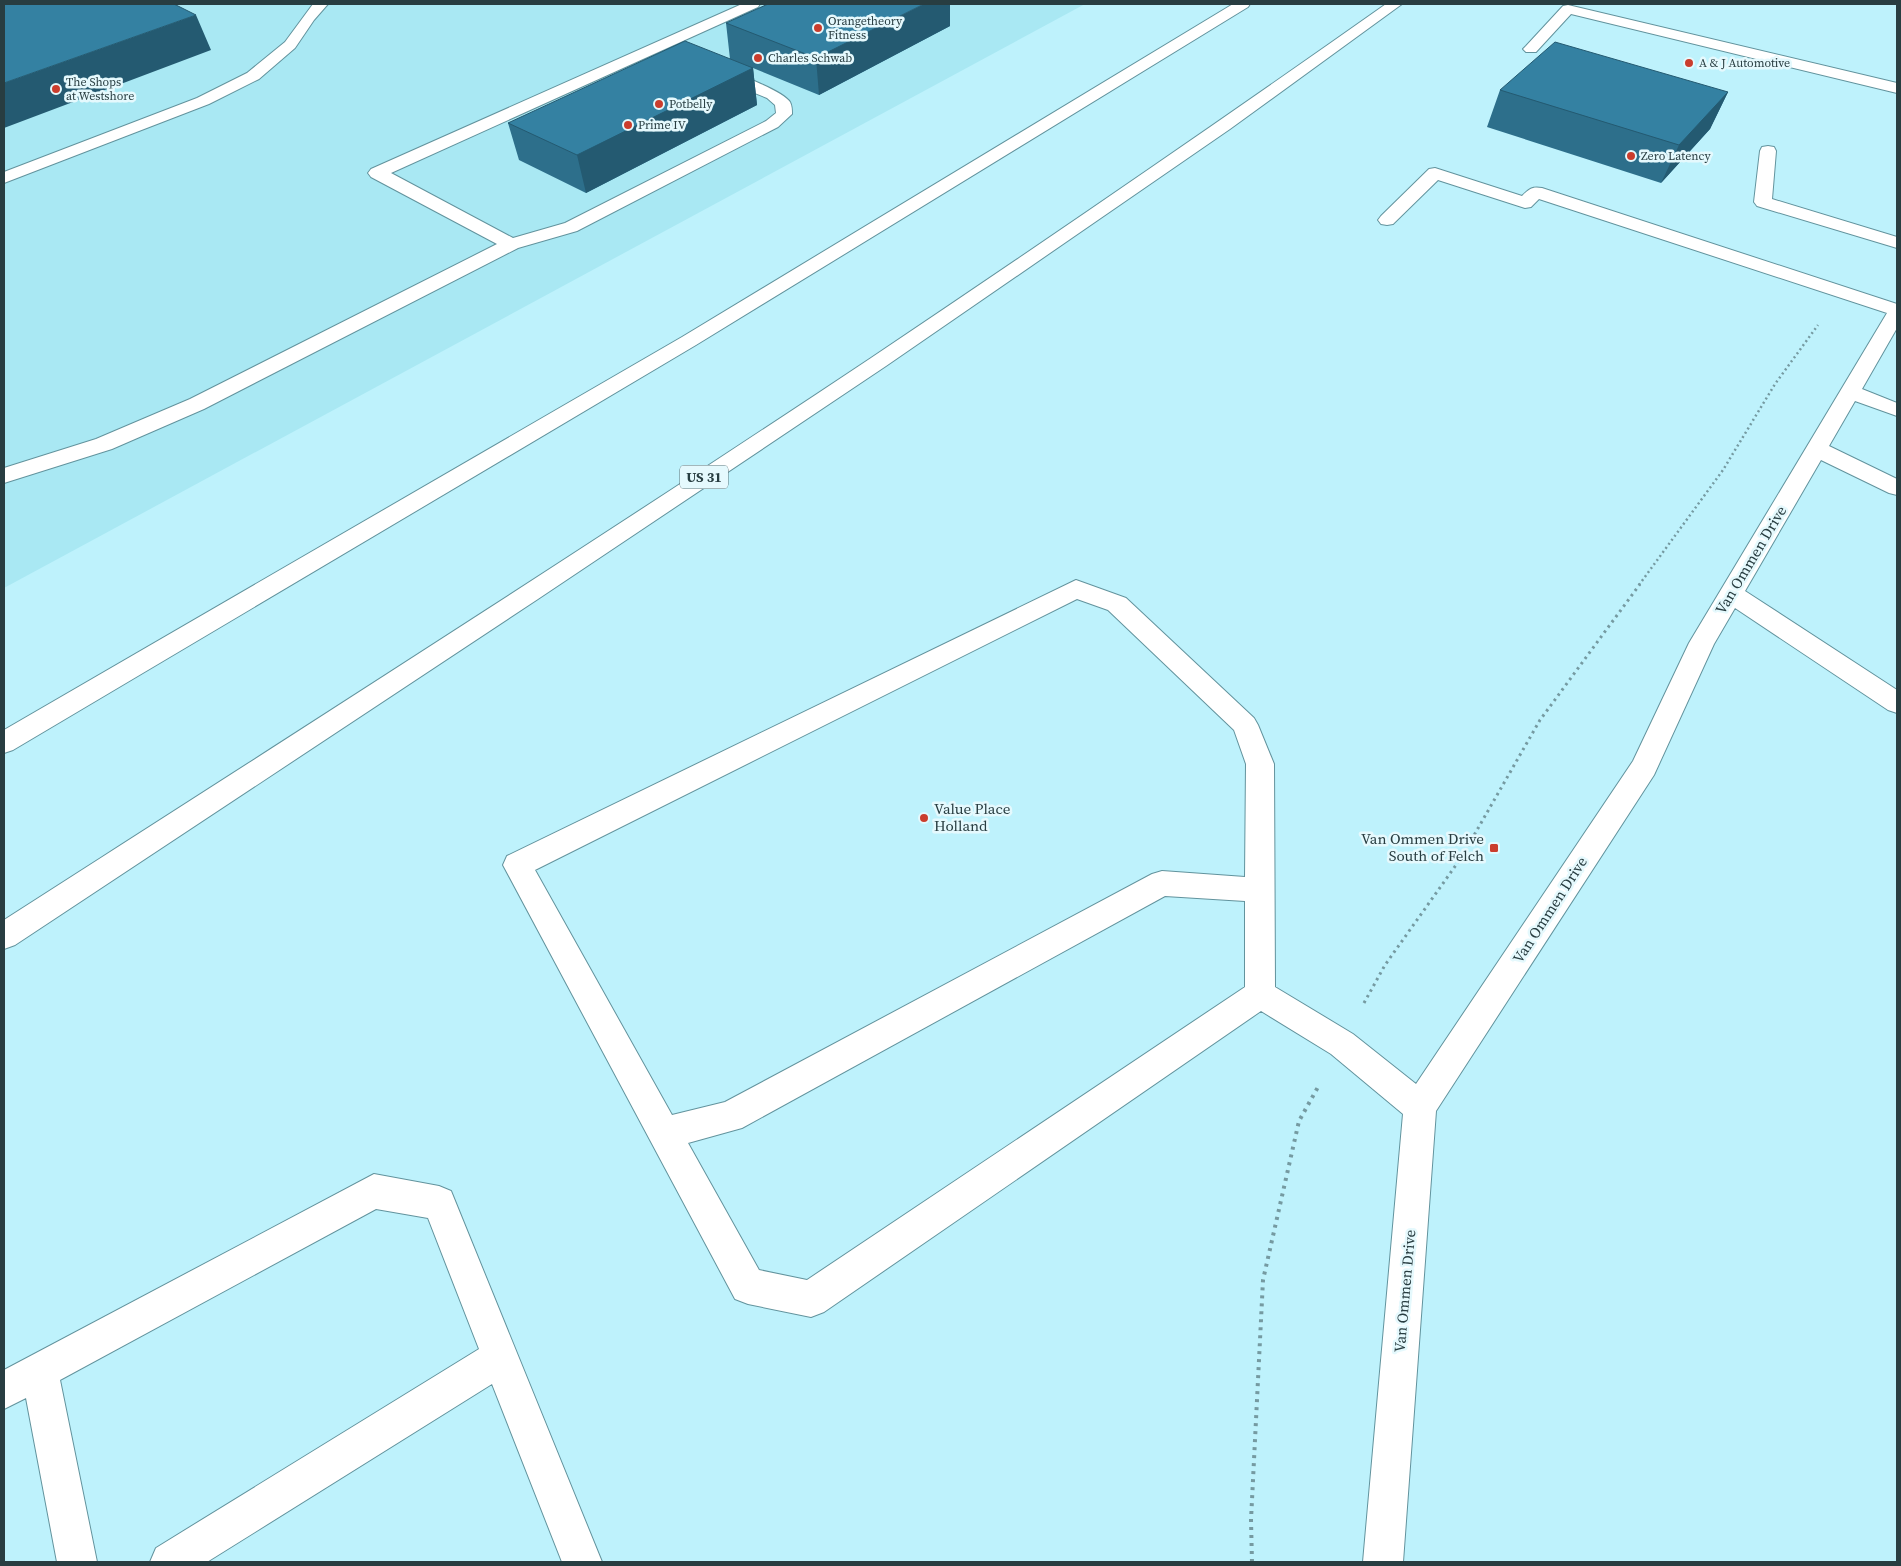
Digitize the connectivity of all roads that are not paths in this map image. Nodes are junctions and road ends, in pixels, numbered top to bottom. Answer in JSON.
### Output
{"nodes":[{"id":1,"x":321,"y":4,"type":"edge"},
{"id":2,"x":753,"y":4,"type":"edge"},
{"id":3,"x":1242,"y":4,"type":"edge"},
{"id":4,"x":1395,"y":4,"type":"edge"},
{"id":5,"x":655,"y":48,"type":"junction"},
{"id":6,"x":1531,"y":49,"type":"dead end"},
{"id":7,"x":673,"y":55,"type":"edge"},
{"id":8,"x":710,"y":70,"type":"edge"},
{"id":9,"x":1897,"y":88,"type":"edge"},
{"id":10,"x":1768,"y":151,"type":"dead end"},
{"id":11,"x":4,"y":178,"type":"edge"},
{"id":12,"x":1387,"y":220,"type":"dead end"},
{"id":13,"x":1897,"y":243,"type":"edge"},
{"id":14,"x":511,"y":244,"type":"junction"},
{"id":15,"x":1897,"y":311,"type":"edge"},
{"id":16,"x":1850,"y":392,"type":"junction"},
{"id":17,"x":1897,"y":410,"type":"edge"},
{"id":18,"x":1816,"y":449,"type":"junction"},
{"id":19,"x":4,"y":476,"type":"edge"},
{"id":20,"x":1897,"y":488,"type":"edge"},
{"id":21,"x":1731,"y":593,"type":"junction"},
{"id":22,"x":1897,"y":703,"type":"edge"},
{"id":23,"x":4,"y":743,"type":"edge"},
{"id":24,"x":1260,"y":890,"type":"junction"},
{"id":25,"x":4,"y":936,"type":"edge"},
{"id":26,"x":1260,"y":994,"type":"junction"},
{"id":27,"x":1420,"y":1107,"type":"junction"},
{"id":28,"x":665,"y":1134,"type":"junction"},
{"id":29,"x":501,"y":1357,"type":"junction"},
{"id":30,"x":40,"y":1371,"type":"junction"},
{"id":31,"x":4,"y":1390,"type":"edge"},
{"id":32,"x":77,"y":1562,"type":"edge"},
{"id":33,"x":170,"y":1562,"type":"edge"},
{"id":34,"x":582,"y":1562,"type":"edge"},
{"id":35,"x":1382,"y":1562,"type":"edge"}],
"edges":[{"from":1,"to":11,"type":"main road"},
{"from":2,"to":5,"type":"main road"},
{"from":3,"to":23,"type":"main road"},
{"from":4,"to":25,"type":"main road","number":"US 31"},
{"from":5,"to":7,"type":"main road"},
{"from":5,"to":14,"type":"main road"},
{"from":6,"to":9,"type":"main road"},
{"from":8,"to":14,"type":"main road"},
{"from":10,"to":13,"type":"main road"},
{"from":12,"to":15,"type":"main road"},
{"from":14,"to":19,"type":"main road"},
{"from":15,"to":16,"type":"main road","name":"Van Ommen Drive"},
{"from":16,"to":17,"type":"main road"},
{"from":16,"to":18,"type":"main road","name":"Van Ommen Drive"},
{"from":18,"to":20,"type":"main road"},
{"from":18,"to":21,"type":"main road","name":"Van Ommen Drive"},
{"from":21,"to":22,"type":"main road"},
{"from":21,"to":27,"type":"main road","name":"Van Ommen Drive"},
{"from":24,"to":26,"type":"main road"},
{"from":24,"to":28,"type":"main road"},
{"from":24,"to":28,"type":"main road"},
{"from":26,"to":27,"type":"main road"},
{"from":26,"to":28,"type":"main road"},
{"from":27,"to":35,"type":"main road","name":"Van Ommen Drive"},
{"from":29,"to":30,"type":"main road"},
{"from":29,"to":33,"type":"main road"},
{"from":29,"to":34,"type":"main road"},
{"from":30,"to":31,"type":"main road"},
{"from":30,"to":32,"type":"main road"}]}
